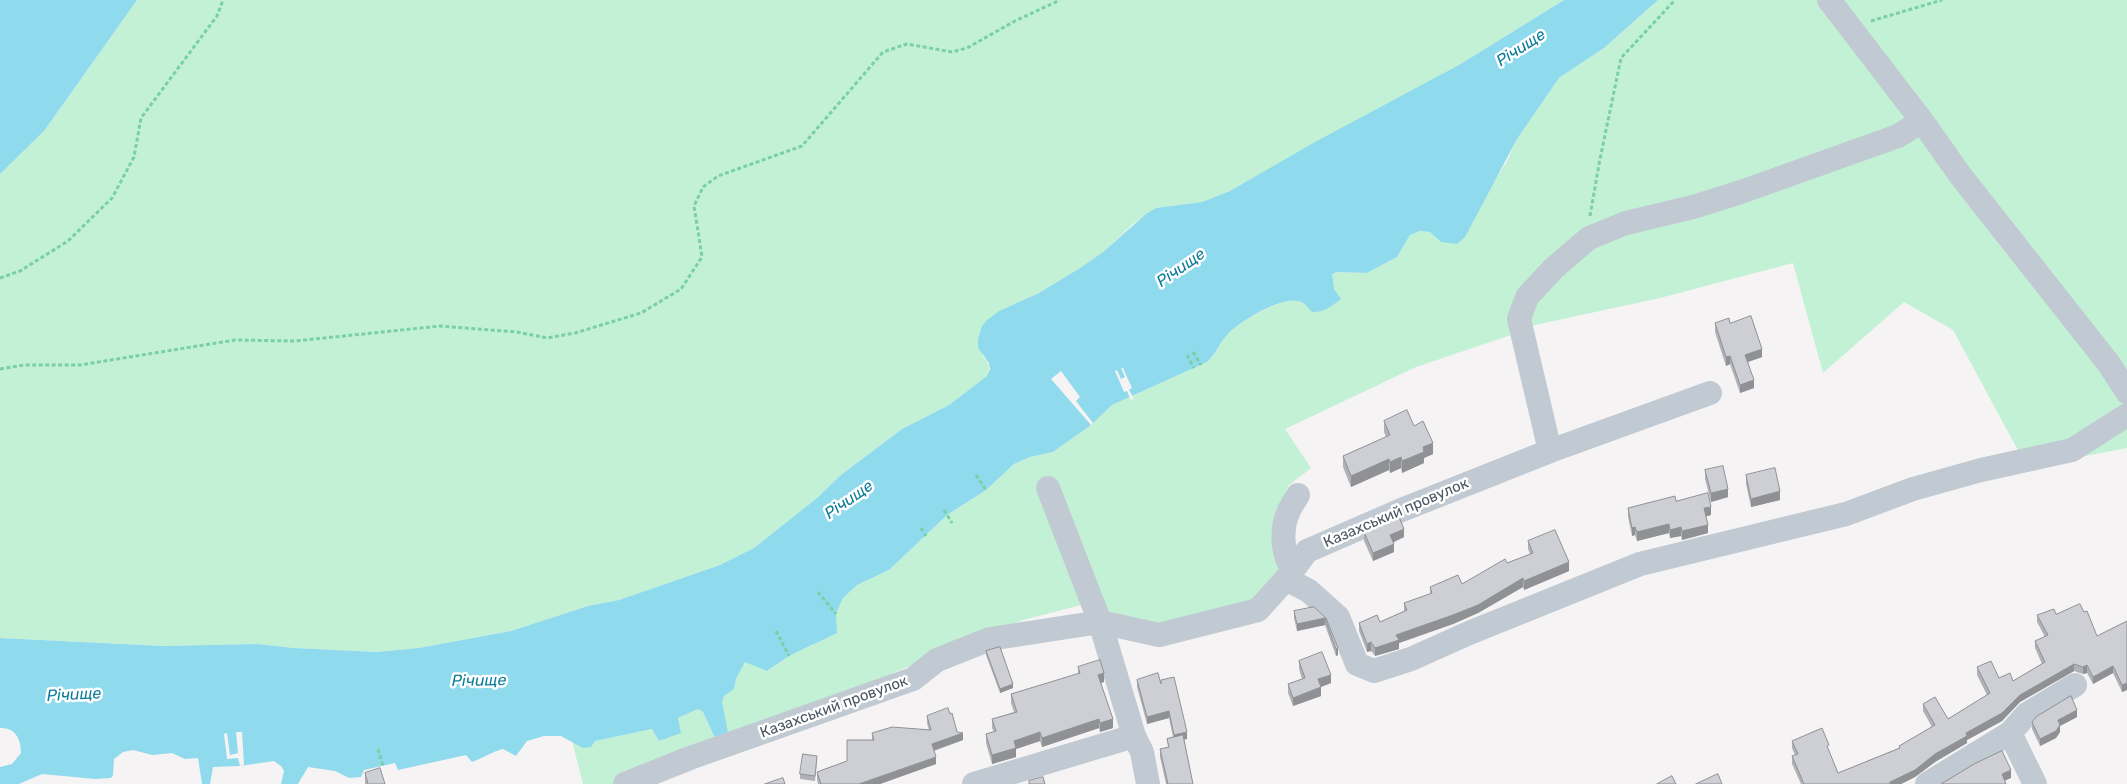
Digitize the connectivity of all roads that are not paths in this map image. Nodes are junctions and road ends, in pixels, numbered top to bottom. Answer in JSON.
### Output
{"nodes":[{"id":1,"x":1829,"y":0,"type":"edge"},
{"id":2,"x":1922,"y":121,"type":"junction"},
{"id":3,"x":1710,"y":392,"type":"dead end"},
{"id":4,"x":2127,"y":392,"type":"edge"},
{"id":5,"x":2127,"y":415,"type":"edge"},
{"id":6,"x":1550,"y":450,"type":"junction"},
{"id":7,"x":1048,"y":488,"type":"dead end"},
{"id":8,"x":1298,"y":495,"type":"dead end"},
{"id":9,"x":1289,"y":574,"type":"junction"},
{"id":10,"x":1100,"y":622,"type":"junction"},
{"id":11,"x":2075,"y":685,"type":"dead end"},
{"id":12,"x":2010,"y":733,"type":"junction"},
{"id":13,"x":1134,"y":736,"type":"junction"},
{"id":14,"x":624,"y":784,"type":"edge"},
{"id":15,"x":974,"y":784,"type":"edge"},
{"id":16,"x":1148,"y":784,"type":"edge"},
{"id":17,"x":1927,"y":784,"type":"edge"},
{"id":18,"x":2035,"y":784,"type":"edge"}],
"edges":[{"from":1,"to":2,"type":"street"},
{"from":2,"to":4,"type":"street"},
{"from":2,"to":6,"type":"street"},
{"from":3,"to":6,"type":"street","name":"Казахський провулок"},
{"from":5,"to":9,"type":"street"},
{"from":6,"to":9,"type":"street","name":"Казахський провулок"},
{"from":7,"to":10,"type":"street"},
{"from":8,"to":9,"type":"street"},
{"from":9,"to":10,"type":"street","name":"Казахський провулок"},
{"from":10,"to":13,"type":"street"},
{"from":10,"to":14,"type":"street","name":"Казахський провулок"},
{"from":11,"to":12,"type":"street"},
{"from":12,"to":17,"type":"street"},
{"from":12,"to":18,"type":"street"},
{"from":13,"to":15,"type":"street"},
{"from":13,"to":16,"type":"street"}]}
